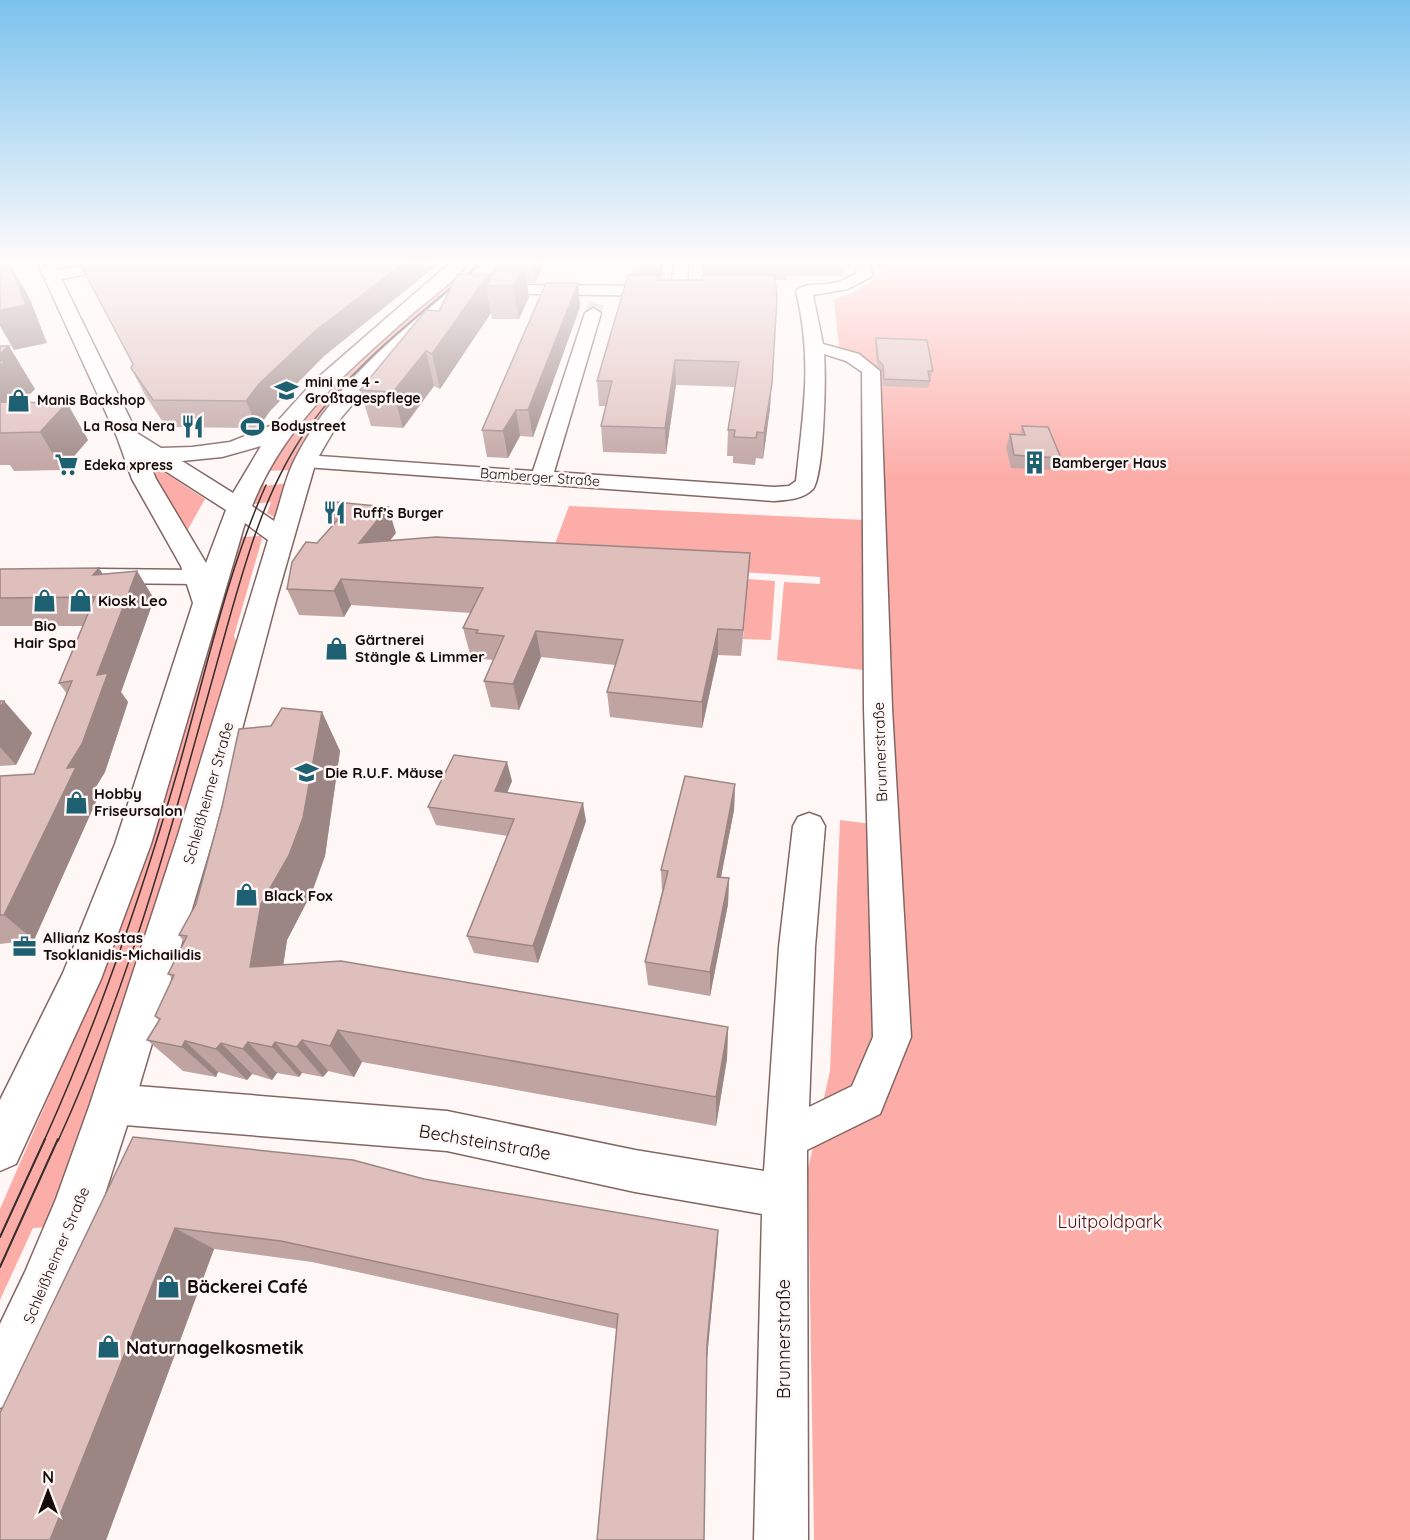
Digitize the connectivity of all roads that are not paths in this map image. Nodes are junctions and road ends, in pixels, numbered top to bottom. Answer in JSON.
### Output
{"nodes":[{"id":1,"x":79,"y":334,"type":"edge"},
{"id":2,"x":377,"y":334,"type":"edge"},
{"id":3,"x":412,"y":334,"type":"edge"},
{"id":4,"x":586,"y":334,"type":"tunnel mouth"},
{"id":5,"x":814,"y":334,"type":"edge"},
{"id":6,"x":816,"y":348,"type":"junction"},
{"id":7,"x":283,"y":429,"type":"junction"},
{"id":8,"x":128,"y":437,"type":"junction"},
{"id":9,"x":157,"y":455,"type":"junction"},
{"id":10,"x":305,"y":461,"type":"junction"},
{"id":11,"x":542,"y":477,"type":"junction"},
{"id":12,"x":238,"y":507,"type":"junction"},
{"id":13,"x":280,"y":537,"type":"junction"},
{"id":14,"x":71,"y":576,"type":"edge"},
{"id":15,"x":202,"y":590,"type":"junction"},
{"id":16,"x":809,"y":826,"type":"dead end"},
{"id":17,"x":112,"y":1104,"type":"junction"},
{"id":18,"x":786,"y":1139,"type":"junction"},
{"id":19,"x":0,"y":1148,"type":"edge"},
{"id":20,"x":784,"y":1196,"type":"junction"},
{"id":21,"x":0,"y":1381,"type":"edge"},
{"id":22,"x":781,"y":1540,"type":"edge"}],
"edges":[{"from":1,"to":8,"type":"main road"},
{"from":2,"to":7,"type":"main road"},
{"from":3,"to":10,"type":"main road","name":"Schleißheimer Straße"},
{"from":4,"to":11,"type":"street"},
{"from":5,"to":6,"type":"street"},
{"from":6,"to":11,"type":"street","name":"Bamberger Straße"},
{"from":6,"to":18,"type":"street","name":"Brunnerstraße"},
{"from":7,"to":9,"type":"main road"},
{"from":7,"to":12,"type":"main road"},
{"from":8,"to":9,"type":"main road"},
{"from":8,"to":15,"type":"main road"},
{"from":9,"to":12,"type":"main road"},
{"from":10,"to":11,"type":"street","name":"Bamberger Straße"},
{"from":10,"to":13,"type":"main road","name":"Schleißheimer Straße"},
{"from":12,"to":13,"type":"main road"},
{"from":12,"to":15,"type":"main road"},
{"from":13,"to":17,"type":"main road","name":"Schleißheimer Straße"},
{"from":14,"to":15,"type":"street"},
{"from":15,"to":19,"type":"main road"},
{"from":16,"to":18,"type":"street","name":"Brunnerstraße"},
{"from":17,"to":20,"type":"street","name":"Bechsteinstraße"},
{"from":17,"to":21,"type":"main road","name":"Schleißheimer Straße"},
{"from":18,"to":20,"type":"street","name":"Brunnerstraße"},
{"from":20,"to":22,"type":"street","name":"Brunnerstraße"}]}
